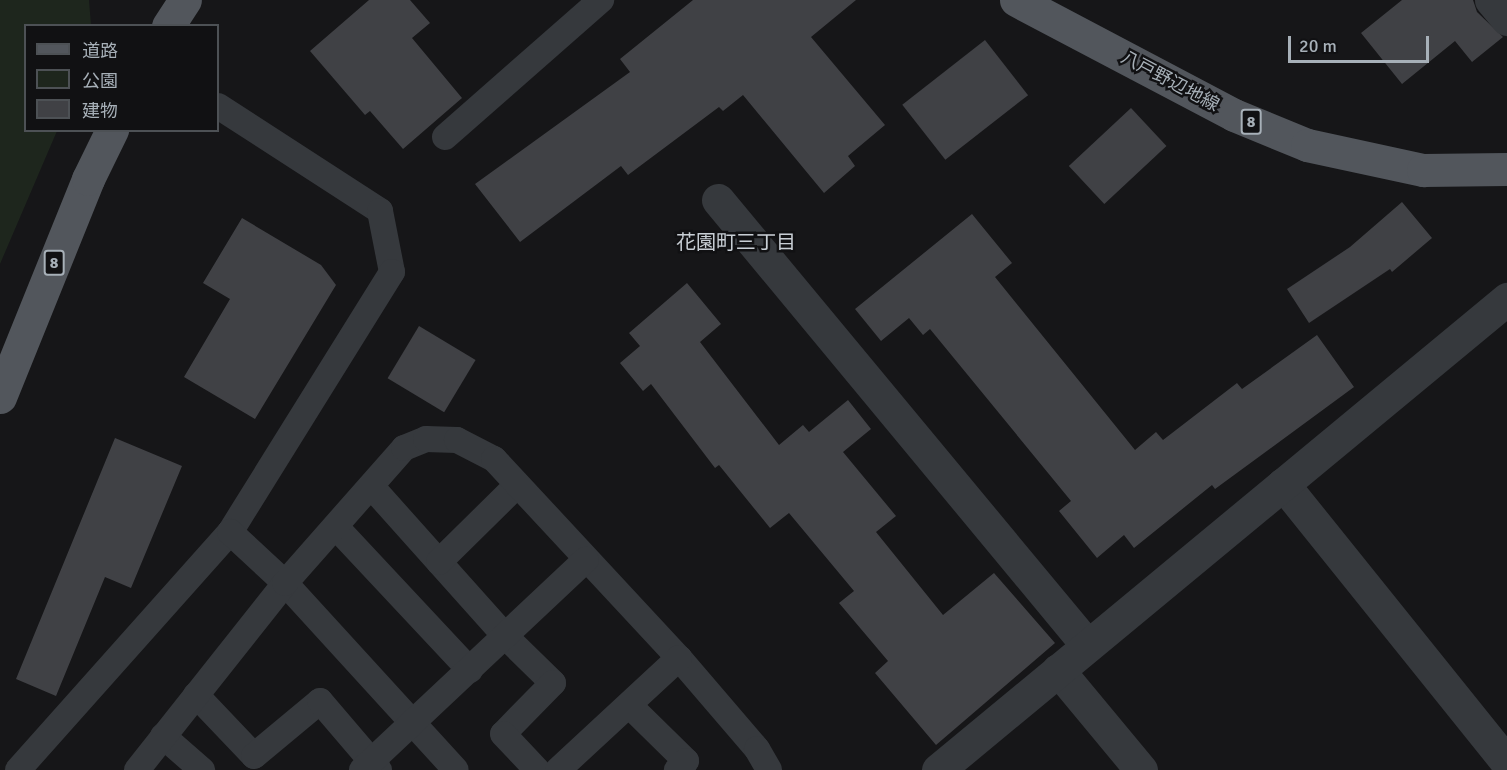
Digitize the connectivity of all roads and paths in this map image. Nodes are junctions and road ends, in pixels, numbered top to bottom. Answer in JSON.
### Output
{"nodes":[{"id":1,"x":185,"y":0,"type":"edge"},
{"id":2,"x":601,"y":0,"type":"edge"},
{"id":3,"x":1016,"y":0,"type":"edge"},
{"id":4,"x":1491,"y":0,"type":"edge"},
{"id":5,"x":1507,"y":19,"type":"edge"},
{"id":6,"x":169,"y":24,"type":"edge"},
{"id":7,"x":219,"y":107,"type":"edge"},
{"id":8,"x":111,"y":132,"type":"edge"},
{"id":9,"x":445,"y":136,"type":"dead end"},
{"id":10,"x":1507,"y":169,"type":"edge"},
{"id":11,"x":718,"y":200,"type":"dead end"},
{"id":12,"x":1507,"y":300,"type":"edge"},
{"id":13,"x":0,"y":397,"type":"edge"},
{"id":14,"x":1283,"y":484,"type":"junction"},
{"id":15,"x":518,"y":485,"type":"junction"},
{"id":16,"x":371,"y":486,"type":"junction"},
{"id":17,"x":336,"y":527,"type":"junction"},
{"id":18,"x":230,"y":532,"type":"junction"},
{"id":19,"x":586,"y":560,"type":"junction"},
{"id":20,"x":439,"y":562,"type":"junction"},
{"id":21,"x":285,"y":583,"type":"junction"},
{"id":22,"x":505,"y":636,"type":"junction"},
{"id":23,"x":1087,"y":645,"type":"junction"},
{"id":24,"x":679,"y":658,"type":"junction"},
{"id":25,"x":470,"y":670,"type":"junction"},
{"id":26,"x":1058,"y":670,"type":"junction"},
{"id":27,"x":196,"y":695,"type":"junction"},
{"id":28,"x":629,"y":705,"type":"junction"},
{"id":29,"x":413,"y":722,"type":"junction"},
{"id":30,"x":164,"y":736,"type":"junction"},
{"id":31,"x":1507,"y":763,"type":"edge"},
{"id":32,"x":371,"y":767,"type":"edge"},
{"id":33,"x":18,"y":770,"type":"edge"},
{"id":34,"x":136,"y":770,"type":"edge"},
{"id":35,"x":202,"y":770,"type":"edge"},
{"id":36,"x":456,"y":770,"type":"edge"},
{"id":37,"x":537,"y":770,"type":"edge"},
{"id":38,"x":558,"y":770,"type":"edge"},
{"id":39,"x":677,"y":770,"type":"edge"},
{"id":40,"x":769,"y":770,"type":"edge"},
{"id":41,"x":938,"y":770,"type":"edge"},
{"id":42,"x":1141,"y":770,"type":"edge"}],
"edges":[{"from":1,"to":6,"type":"main road"},
{"from":2,"to":9,"type":"lane"},
{"from":3,"to":10,"type":"main road","name":"八戸野辺地線","number":"8"},
{"from":4,"to":5,"type":"street"},
{"from":7,"to":18,"type":"lane"},
{"from":8,"to":13,"type":"main road","number":"8"},
{"from":11,"to":23,"type":"street"},
{"from":12,"to":14,"type":"street"},
{"from":14,"to":23,"type":"street"},
{"from":14,"to":31,"type":"street"},
{"from":15,"to":16,"type":"lane"},
{"from":15,"to":19,"type":"lane"},
{"from":15,"to":20,"type":"lane"},
{"from":16,"to":17,"type":"lane"},
{"from":16,"to":20,"type":"lane"},
{"from":17,"to":21,"type":"lane"},
{"from":17,"to":25,"type":"lane"},
{"from":18,"to":21,"type":"lane"},
{"from":18,"to":33,"type":"lane"},
{"from":19,"to":22,"type":"lane"},
{"from":19,"to":24,"type":"lane"},
{"from":20,"to":22,"type":"lane"},
{"from":21,"to":27,"type":"lane"},
{"from":21,"to":29,"type":"lane"},
{"from":22,"to":25,"type":"lane"},
{"from":22,"to":37,"type":"lane"},
{"from":23,"to":26,"type":"street"},
{"from":24,"to":28,"type":"lane"},
{"from":24,"to":40,"type":"lane"},
{"from":25,"to":29,"type":"lane"},
{"from":26,"to":41,"type":"street"},
{"from":26,"to":42,"type":"street"},
{"from":27,"to":30,"type":"lane"},
{"from":27,"to":32,"type":"lane"},
{"from":28,"to":38,"type":"lane"},
{"from":28,"to":39,"type":"lane"},
{"from":29,"to":32,"type":"lane"},
{"from":29,"to":36,"type":"lane"},
{"from":30,"to":34,"type":"lane"},
{"from":30,"to":35,"type":"lane"}]}
